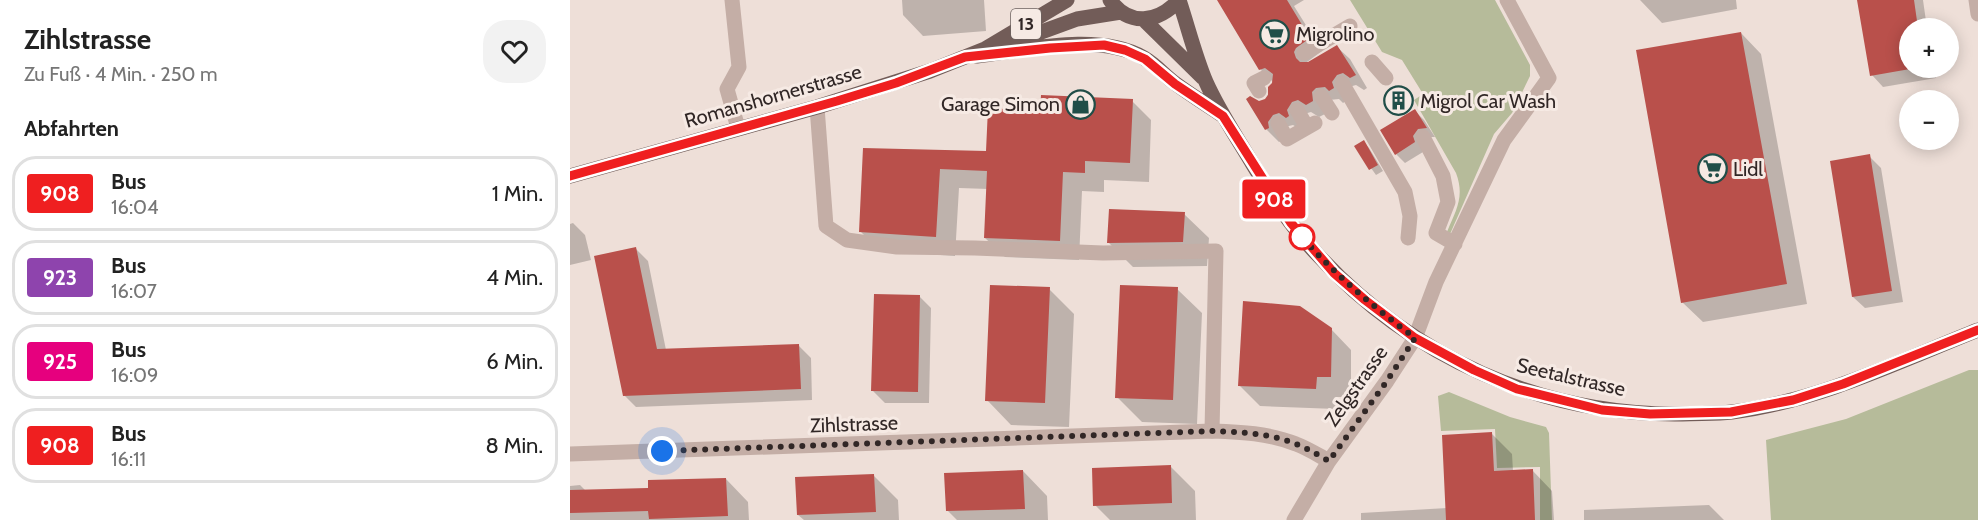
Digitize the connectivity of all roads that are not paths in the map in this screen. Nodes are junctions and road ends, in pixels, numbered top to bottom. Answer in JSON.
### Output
{"nodes":[{"id":1,"x":732,"y":0,"type":"edge"},
{"id":2,"x":1067,"y":0,"type":"edge"},
{"id":3,"x":1110,"y":0,"type":"edge"},
{"id":4,"x":1179,"y":0,"type":"edge"},
{"id":5,"x":1507,"y":0,"type":"edge"},
{"id":6,"x":1976,"y":0,"type":"edge"},
{"id":7,"x":1121,"y":12,"type":"junction"},
{"id":8,"x":1978,"y":14,"type":"edge"},
{"id":9,"x":1143,"y":19,"type":"junction"},
{"id":10,"x":1350,"y":26,"type":"dead end"},
{"id":11,"x":985,"y":49,"type":"junction"},
{"id":12,"x":1304,"y":53,"type":"dead end"},
{"id":13,"x":965,"y":57,"type":"junction"},
{"id":14,"x":1372,"y":62,"type":"dead end"},
{"id":15,"x":1386,"y":78,"type":"dead end"},
{"id":16,"x":1206,"y":82,"type":"junction"},
{"id":17,"x":1342,"y":83,"type":"dead end"},
{"id":18,"x":1321,"y":96,"type":"dead end"},
{"id":19,"x":817,"y":106,"type":"junction"},
{"id":20,"x":1297,"y":111,"type":"dead end"},
{"id":21,"x":1332,"y":113,"type":"dead end"},
{"id":22,"x":1223,"y":116,"type":"junction"},
{"id":23,"x":1278,"y":123,"type":"dead end"},
{"id":24,"x":738,"y":128,"type":"junction"},
{"id":25,"x":1423,"y":137,"type":"dead end"},
{"id":26,"x":570,"y":176,"type":"edge"},
{"id":27,"x":1408,"y":238,"type":"dead end"},
{"id":28,"x":1455,"y":243,"type":"junction"},
{"id":29,"x":1978,"y":330,"type":"edge"},
{"id":30,"x":1415,"y":338,"type":"junction"},
{"id":31,"x":1212,"y":431,"type":"junction"},
{"id":32,"x":570,"y":454,"type":"edge"},
{"id":33,"x":1329,"y":461,"type":"junction"},
{"id":34,"x":1294,"y":520,"type":"edge"}],
"edges":[{"from":1,"to":24,"type":"street"},
{"from":2,"to":11,"type":"main road","name":"Romanshornerstrasse","number":"13"},
{"from":3,"to":7,"type":"main road","number":"13"},
{"from":4,"to":9,"type":"main road","number":"13"},
{"from":4,"to":16,"type":"main road","name":"Seetalstrasse","number":"13"},
{"from":5,"to":28,"type":"street","name":"Zelgstrasse"},
{"from":6,"to":8,"type":"street"},
{"from":7,"to":9,"type":"main road","number":"13"},
{"from":7,"to":11,"type":"main road","name":"Romanshornerstrasse","number":"13"},
{"from":9,"to":16,"type":"main road","name":"Seetalstrasse","number":"13"},
{"from":10,"to":12,"type":"street"},
{"from":11,"to":13,"type":"main road","name":"Romanshornerstrasse","number":"13"},
{"from":13,"to":19,"type":"main road","name":"Romanshornerstrasse","number":"13"},
{"from":13,"to":22,"type":"main road","number":"13"},
{"from":14,"to":15,"type":"street"},
{"from":16,"to":22,"type":"main road","name":"Seetalstrasse","number":"13"},
{"from":17,"to":27,"type":"street"},
{"from":18,"to":21,"type":"street"},
{"from":19,"to":24,"type":"main road","name":"Romanshornerstrasse","number":"13"},
{"from":19,"to":31,"type":"street"},
{"from":20,"to":23,"type":"street"},
{"from":22,"to":30,"type":"main road","name":"Seetalstrasse","number":"13"},
{"from":24,"to":26,"type":"main road","name":"Romanshornerstrasse","number":"13"},
{"from":25,"to":28,"type":"street"},
{"from":28,"to":30,"type":"street","name":"Zelgstrasse"},
{"from":29,"to":30,"type":"main road","name":"Seetalstrasse","number":"13"},
{"from":30,"to":33,"type":"street","name":"Zelgstrasse"},
{"from":31,"to":32,"type":"street","name":"Zihlstrasse"},
{"from":31,"to":33,"type":"street","name":"Zihlstrasse"},
{"from":33,"to":34,"type":"street","name":"Zelgstrasse"}]}
